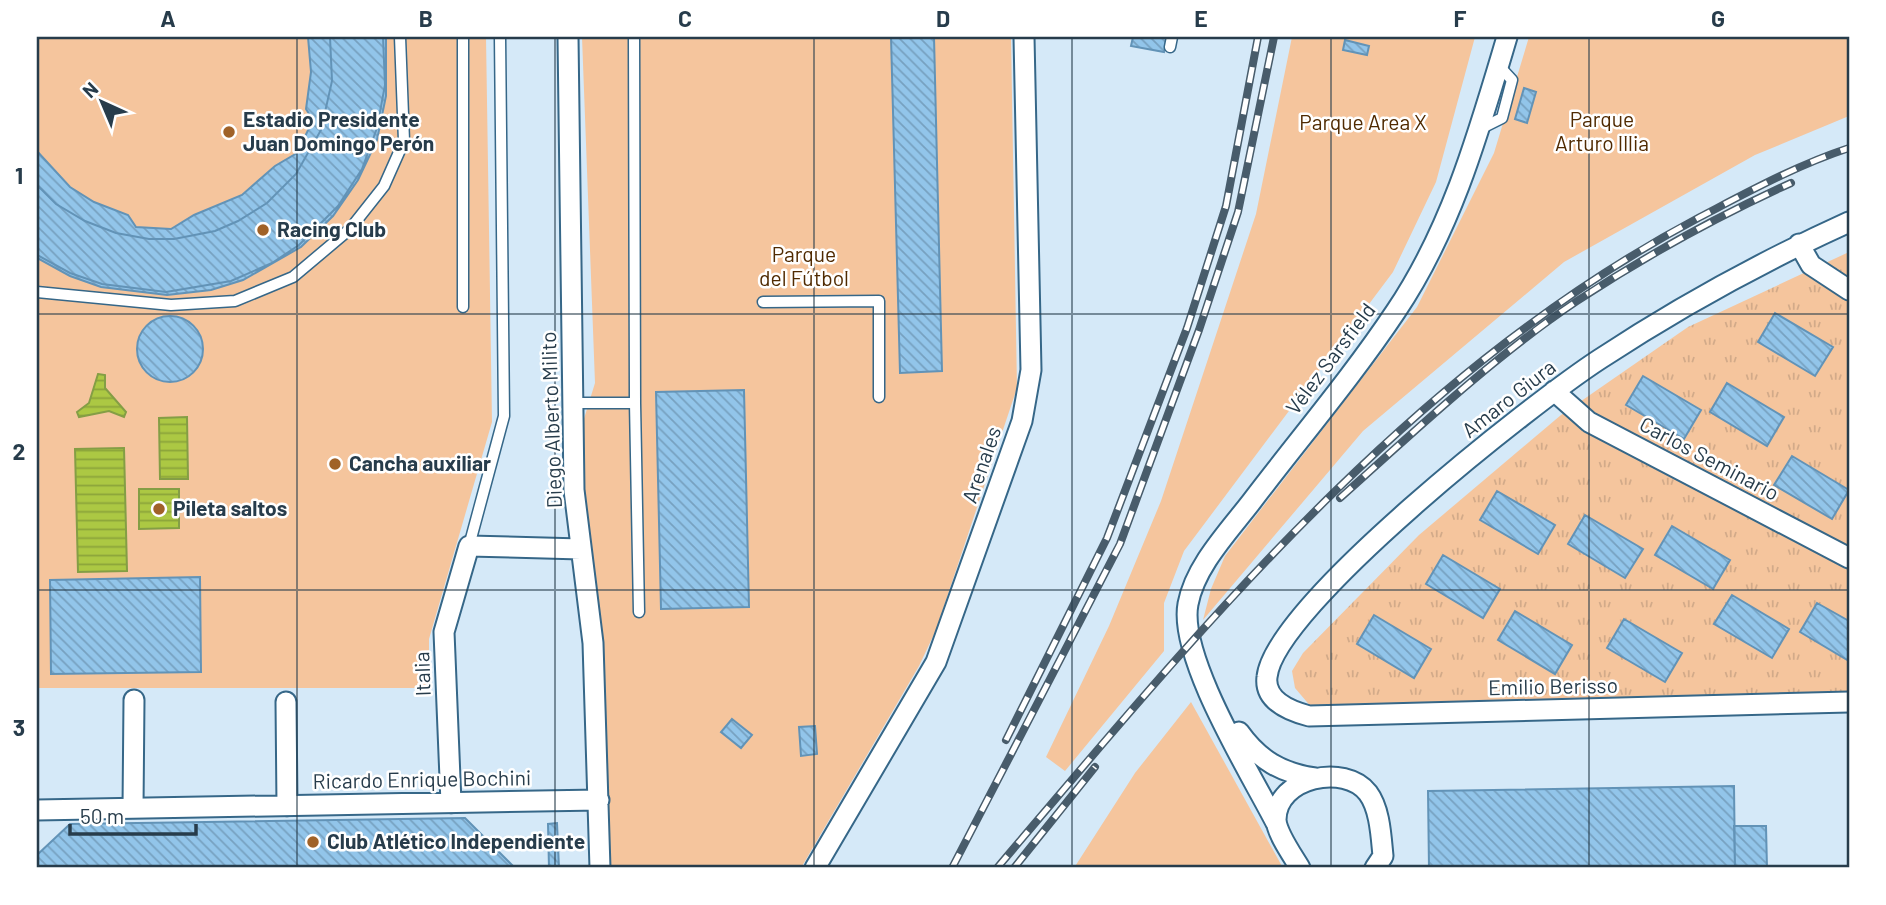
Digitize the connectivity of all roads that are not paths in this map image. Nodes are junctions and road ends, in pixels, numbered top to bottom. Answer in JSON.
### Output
{"nodes":[{"id":1,"x":400,"y":37,"type":"edge"},
{"id":2,"x":463,"y":37,"type":"edge"},
{"id":3,"x":500,"y":37,"type":"edge"},
{"id":4,"x":568,"y":37,"type":"edge"},
{"id":5,"x":634,"y":37,"type":"edge"},
{"id":6,"x":1024,"y":37,"type":"edge"},
{"id":7,"x":1501,"y":37,"type":"edge"},
{"id":8,"x":1507,"y":37,"type":"edge"},
{"id":9,"x":1499,"y":65,"type":"junction"},
{"id":10,"x":1849,"y":222,"type":"edge"},
{"id":11,"x":1799,"y":244,"type":"junction"},
{"id":12,"x":37,"y":292,"type":"edge"},
{"id":13,"x":1848,"y":292,"type":"edge"},
{"id":14,"x":763,"y":302,"type":"dead end"},
{"id":15,"x":463,"y":307,"type":"dead end"},
{"id":16,"x":1554,"y":391,"type":"junction"},
{"id":17,"x":879,"y":397,"type":"dead end"},
{"id":18,"x":573,"y":402,"type":"junction"},
{"id":19,"x":635,"y":402,"type":"junction"},
{"id":20,"x":469,"y":546,"type":"junction"},
{"id":21,"x":581,"y":550,"type":"junction"},
{"id":22,"x":1849,"y":558,"type":"edge"},
{"id":23,"x":639,"y":612,"type":"dead end"},
{"id":24,"x":1268,"y":689,"type":"joint"},
{"id":25,"x":1209,"y":691,"type":"junction"},
{"id":26,"x":134,"y":700,"type":"dead end"},
{"id":27,"x":286,"y":702,"type":"dead end"},
{"id":28,"x":1849,"y":702,"type":"edge"},
{"id":29,"x":1315,"y":778,"type":"junction"},
{"id":30,"x":599,"y":800,"type":"junction"},
{"id":31,"x":451,"y":803,"type":"junction"},
{"id":32,"x":287,"y":806,"type":"junction"},
{"id":33,"x":133,"y":808,"type":"junction"},
{"id":34,"x":37,"y":810,"type":"edge"},
{"id":35,"x":1276,"y":823,"type":"junction"},
{"id":36,"x":1380,"y":864,"type":"edge"},
{"id":37,"x":600,"y":868,"type":"edge"},
{"id":38,"x":816,"y":868,"type":"edge"},
{"id":39,"x":1300,"y":868,"type":"edge"}],
"edges":[{"from":1,"to":12,"type":"lane"},
{"from":2,"to":15,"type":"lane"},
{"from":3,"to":20,"type":"lane"},
{"from":4,"to":18,"type":"street","name":"Diego Alberto Milito"},
{"from":5,"to":19,"type":"lane"},
{"from":6,"to":38,"type":"street","name":"Arenales"},
{"from":7,"to":9,"type":"street"},
{"from":8,"to":9,"type":"street","name":"Vélez Sarsfield"},
{"from":9,"to":25,"type":"street","name":"Vélez Sarsfield"},
{"from":10,"to":11,"type":"street","name":"Amaro Giura"},
{"from":11,"to":13,"type":"street"},
{"from":11,"to":16,"type":"street","name":"Amaro Giura"},
{"from":14,"to":17,"type":"lane"},
{"from":16,"to":22,"type":"street","name":"Carlos Seminario"},
{"from":16,"to":24,"type":"street","name":"Amaro Giura"},
{"from":18,"to":19,"type":"lane"},
{"from":18,"to":21,"type":"street","name":"Diego Alberto Milito"},
{"from":19,"to":23,"type":"lane"},
{"from":20,"to":21,"type":"street"},
{"from":20,"to":31,"type":"street","name":"Italia"},
{"from":21,"to":30,"type":"street","name":"Diego Alberto Milito"},
{"from":24,"to":28,"type":"street","name":"Emilio Berisso"},
{"from":25,"to":29,"type":"street","name":"Vélez Sarsfield"},
{"from":25,"to":35,"type":"street","name":"Vélez Sarsfield"},
{"from":26,"to":33,"type":"street"},
{"from":27,"to":32,"type":"street"},
{"from":29,"to":35,"type":"street"},
{"from":29,"to":36,"type":"street","name":"Vélez Sarsfield"},
{"from":30,"to":31,"type":"street","name":"Ricardo Enrique Bochini"},
{"from":30,"to":37,"type":"street","name":"Diego Alberto Milito"},
{"from":31,"to":32,"type":"street","name":"Ricardo Enrique Bochini"},
{"from":32,"to":33,"type":"street","name":"Ricardo Enrique Bochini"},
{"from":33,"to":34,"type":"street","name":"Ricardo Enrique Bochini"},
{"from":35,"to":39,"type":"street","name":"Vélez Sarsfield"}]}
